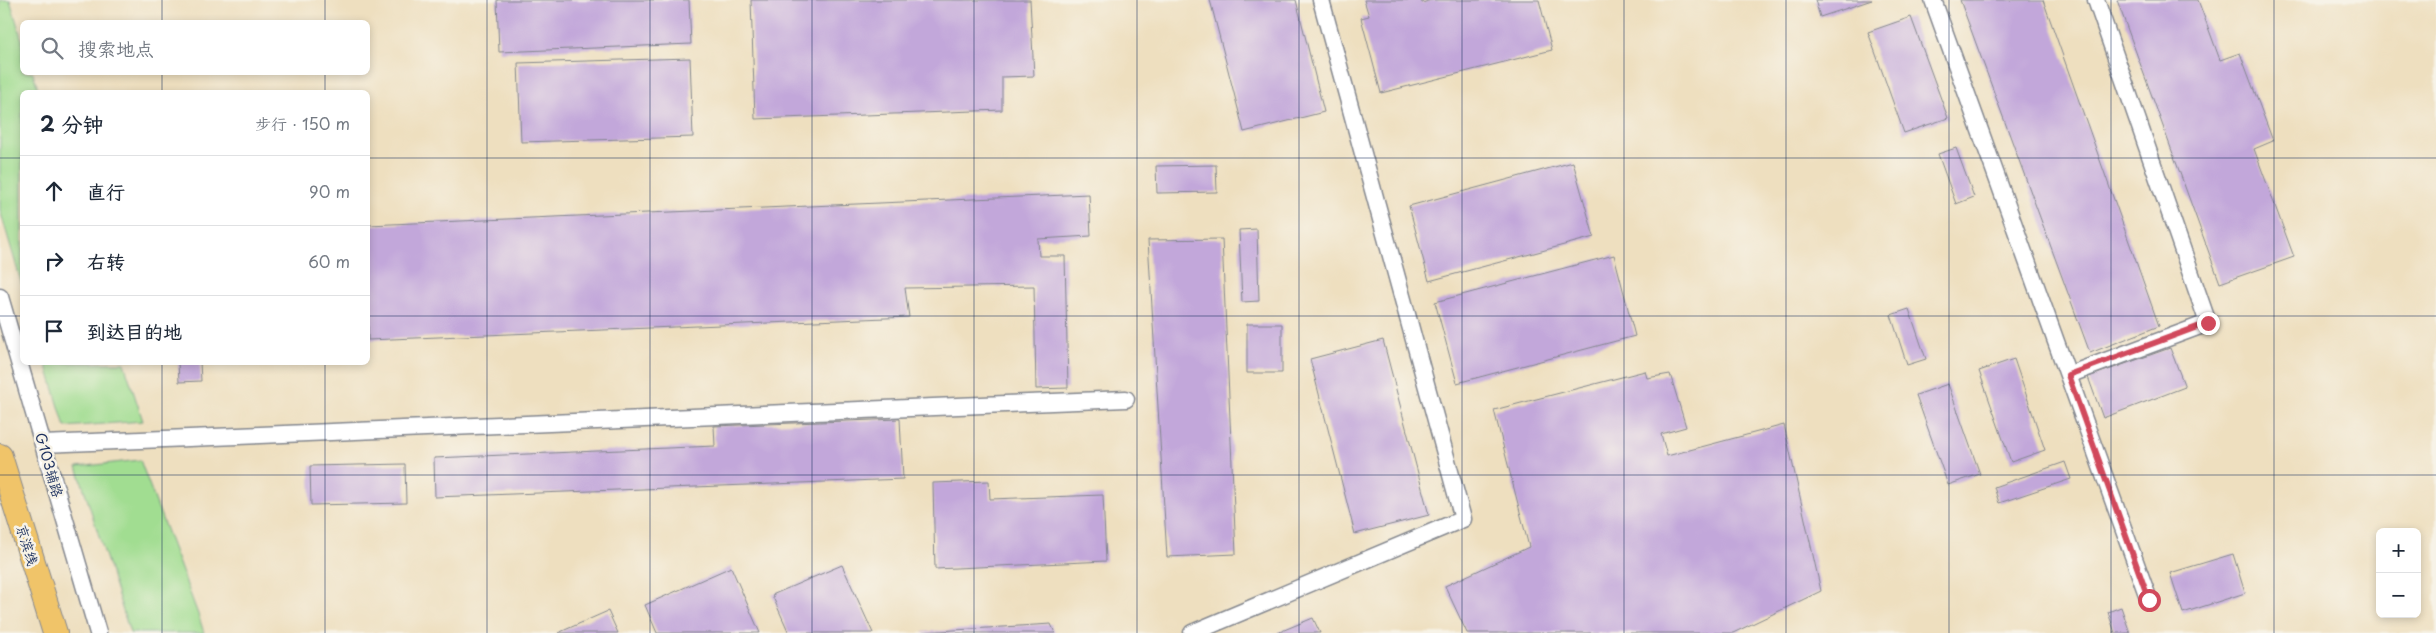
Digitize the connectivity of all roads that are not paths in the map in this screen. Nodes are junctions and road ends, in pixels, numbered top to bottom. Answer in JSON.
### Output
{"nodes":[{"id":1,"x":1321,"y":0,"type":"edge"},
{"id":2,"x":1933,"y":0,"type":"edge"},
{"id":3,"x":2096,"y":0,"type":"edge"},
{"id":4,"x":0,"y":297,"type":"edge"},
{"id":5,"x":2068,"y":375,"type":"junction"},
{"id":6,"x":1126,"y":399,"type":"dead end"},
{"id":7,"x":43,"y":444,"type":"junction"},
{"id":8,"x":0,"y":456,"type":"edge"},
{"id":9,"x":2149,"y":600,"type":"dead end"},
{"id":10,"x":55,"y":633,"type":"edge"},
{"id":11,"x":98,"y":633,"type":"edge"},
{"id":12,"x":1192,"y":633,"type":"edge"}],
"edges":[{"from":1,"to":12,"type":"street"},
{"from":2,"to":5,"type":"street"},
{"from":3,"to":5,"type":"street"},
{"from":4,"to":7,"type":"street","name":"G103辅路"},
{"from":5,"to":9,"type":"street"},
{"from":6,"to":7,"type":"street"},
{"from":7,"to":11,"type":"street","name":"G103辅路"},
{"from":8,"to":10,"type":"highway","name":"京滨线"}]}
